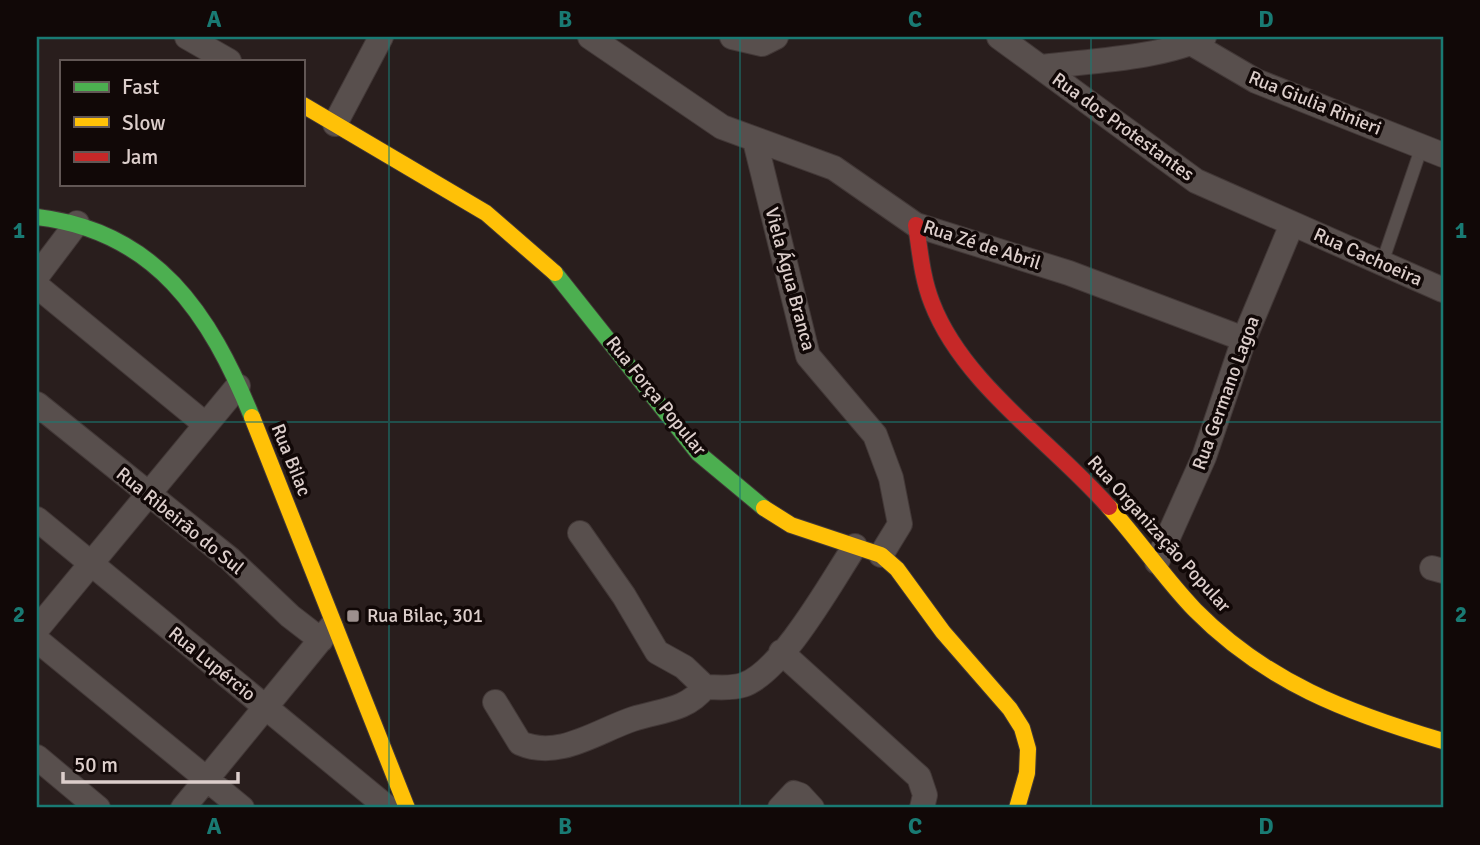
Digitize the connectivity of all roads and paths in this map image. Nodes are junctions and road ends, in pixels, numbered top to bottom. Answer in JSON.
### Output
{"nodes":[{"id":1,"x":187,"y":37,"type":"edge"},
{"id":2,"x":381,"y":37,"type":"edge"},
{"id":3,"x":590,"y":37,"type":"edge"},
{"id":4,"x":732,"y":37,"type":"edge"},
{"id":5,"x":776,"y":37,"type":"edge"},
{"id":6,"x":999,"y":37,"type":"edge"},
{"id":7,"x":1198,"y":40,"type":"edge"},
{"id":8,"x":227,"y":60,"type":"edge"},
{"id":9,"x":1042,"y":67,"type":"junction"},
{"id":10,"x":304,"y":106,"type":"edge"},
{"id":11,"x":335,"y":124,"type":"junction"},
{"id":12,"x":755,"y":141,"type":"junction"},
{"id":13,"x":1432,"y":150,"type":"edge"},
{"id":14,"x":37,"y":217,"type":"edge"},
{"id":15,"x":77,"y":223,"type":"junction"},
{"id":16,"x":1292,"y":223,"type":"junction"},
{"id":17,"x":916,"y":225,"type":"junction"},
{"id":18,"x":1382,"y":263,"type":"junction"},
{"id":19,"x":37,"y":276,"type":"edge"},
{"id":20,"x":37,"y":286,"type":"edge"},
{"id":21,"x":1443,"y":290,"type":"edge"},
{"id":22,"x":1244,"y":339,"type":"junction"},
{"id":23,"x":238,"y":386,"type":"junction"},
{"id":24,"x":37,"y":404,"type":"edge"},
{"id":25,"x":205,"y":424,"type":"junction"},
{"id":26,"x":148,"y":494,"type":"junction"},
{"id":27,"x":37,"y":519,"type":"edge"},
{"id":28,"x":580,"y":533,"type":"dead end"},
{"id":29,"x":855,"y":546,"type":"junction"},
{"id":30,"x":881,"y":555,"type":"junction"},
{"id":31,"x":1157,"y":562,"type":"junction"},
{"id":32,"x":90,"y":564,"type":"junction"},
{"id":33,"x":37,"y":629,"type":"edge"},
{"id":34,"x":328,"y":632,"type":"junction"},
{"id":35,"x":37,"y":640,"type":"edge"},
{"id":36,"x":781,"y":652,"type":"junction"},
{"id":37,"x":705,"y":687,"type":"junction"},
{"id":38,"x":495,"y":702,"type":"dead end"},
{"id":39,"x":265,"y":708,"type":"junction"},
{"id":40,"x":1443,"y":741,"type":"edge"},
{"id":41,"x":37,"y":757,"type":"edge"},
{"id":42,"x":206,"y":780,"type":"junction"},
{"id":43,"x":98,"y":808,"type":"edge"},
{"id":44,"x":183,"y":808,"type":"edge"},
{"id":45,"x":242,"y":808,"type":"edge"},
{"id":46,"x":388,"y":808,"type":"edge"},
{"id":47,"x":407,"y":808,"type":"edge"},
{"id":48,"x":780,"y":808,"type":"edge"},
{"id":49,"x":812,"y":808,"type":"edge"},
{"id":50,"x":922,"y":808,"type":"edge"},
{"id":51,"x":1017,"y":808,"type":"edge"}],
"edges":[{"from":1,"to":8,"type":"street"},
{"from":2,"to":11,"type":"street"},
{"from":3,"to":12,"type":"street","name":"Rua Zé de Abril"},
{"from":4,"to":5,"type":"street"},
{"from":6,"to":9,"type":"street","name":"Rua dos Protestantes"},
{"from":7,"to":9,"type":"street"},
{"from":7,"to":13,"type":"street","name":"Rua Giulia Rinieri"},
{"from":9,"to":16,"type":"street","name":"Rua dos Protestantes"},
{"from":10,"to":11,"type":"street","name":"Rua Força Popular"},
{"from":11,"to":29,"type":"street","name":"Rua Força Popular"},
{"from":12,"to":17,"type":"street","name":"Rua Zé de Abril"},
{"from":12,"to":30,"type":"street","name":"Viela Água Branca"},
{"from":13,"to":18,"type":"lane"},
{"from":14,"to":15,"type":"street","name":"Rua Bilac"},
{"from":15,"to":19,"type":"street"},
{"from":15,"to":23,"type":"street","name":"Rua Bilac"},
{"from":16,"to":18,"type":"street","name":"Rua Cachoeira"},
{"from":16,"to":22,"type":"street","name":"Rua Germano Lagoa"},
{"from":17,"to":22,"type":"street","name":"Rua Zé de Abril"},
{"from":17,"to":31,"type":"street","name":"Rua Organização Popular"},
{"from":18,"to":21,"type":"street","name":"Rua Cachoeira"},
{"from":20,"to":25,"type":"street"},
{"from":22,"to":31,"type":"street","name":"Rua Germano Lagoa"},
{"from":23,"to":25,"type":"street"},
{"from":23,"to":34,"type":"street","name":"Rua Bilac"},
{"from":24,"to":26,"type":"street","name":"Rua Ribeirão do Sul"},
{"from":25,"to":26,"type":"street"},
{"from":26,"to":32,"type":"street"},
{"from":26,"to":34,"type":"street","name":"Rua Ribeirão do Sul"},
{"from":27,"to":32,"type":"street","name":"Rua Lupércio"},
{"from":28,"to":37,"type":"street"},
{"from":29,"to":30,"type":"street","name":"Rua Força Popular"},
{"from":29,"to":36,"type":"street"},
{"from":30,"to":51,"type":"street","name":"Rua Força Popular"},
{"from":31,"to":40,"type":"street","name":"Rua Organização Popular"},
{"from":32,"to":33,"type":"street"},
{"from":32,"to":39,"type":"street","name":"Rua Lupércio"},
{"from":34,"to":39,"type":"street"},
{"from":34,"to":47,"type":"street","name":"Rua Bilac"},
{"from":35,"to":42,"type":"street"},
{"from":36,"to":37,"type":"street"},
{"from":36,"to":50,"type":"street"},
{"from":37,"to":38,"type":"street"},
{"from":39,"to":42,"type":"street"},
{"from":39,"to":46,"type":"street","name":"Rua Lupércio"},
{"from":41,"to":43,"type":"street"},
{"from":42,"to":44,"type":"street"},
{"from":42,"to":45,"type":"street"},
{"from":48,"to":49,"type":"street"}]}
